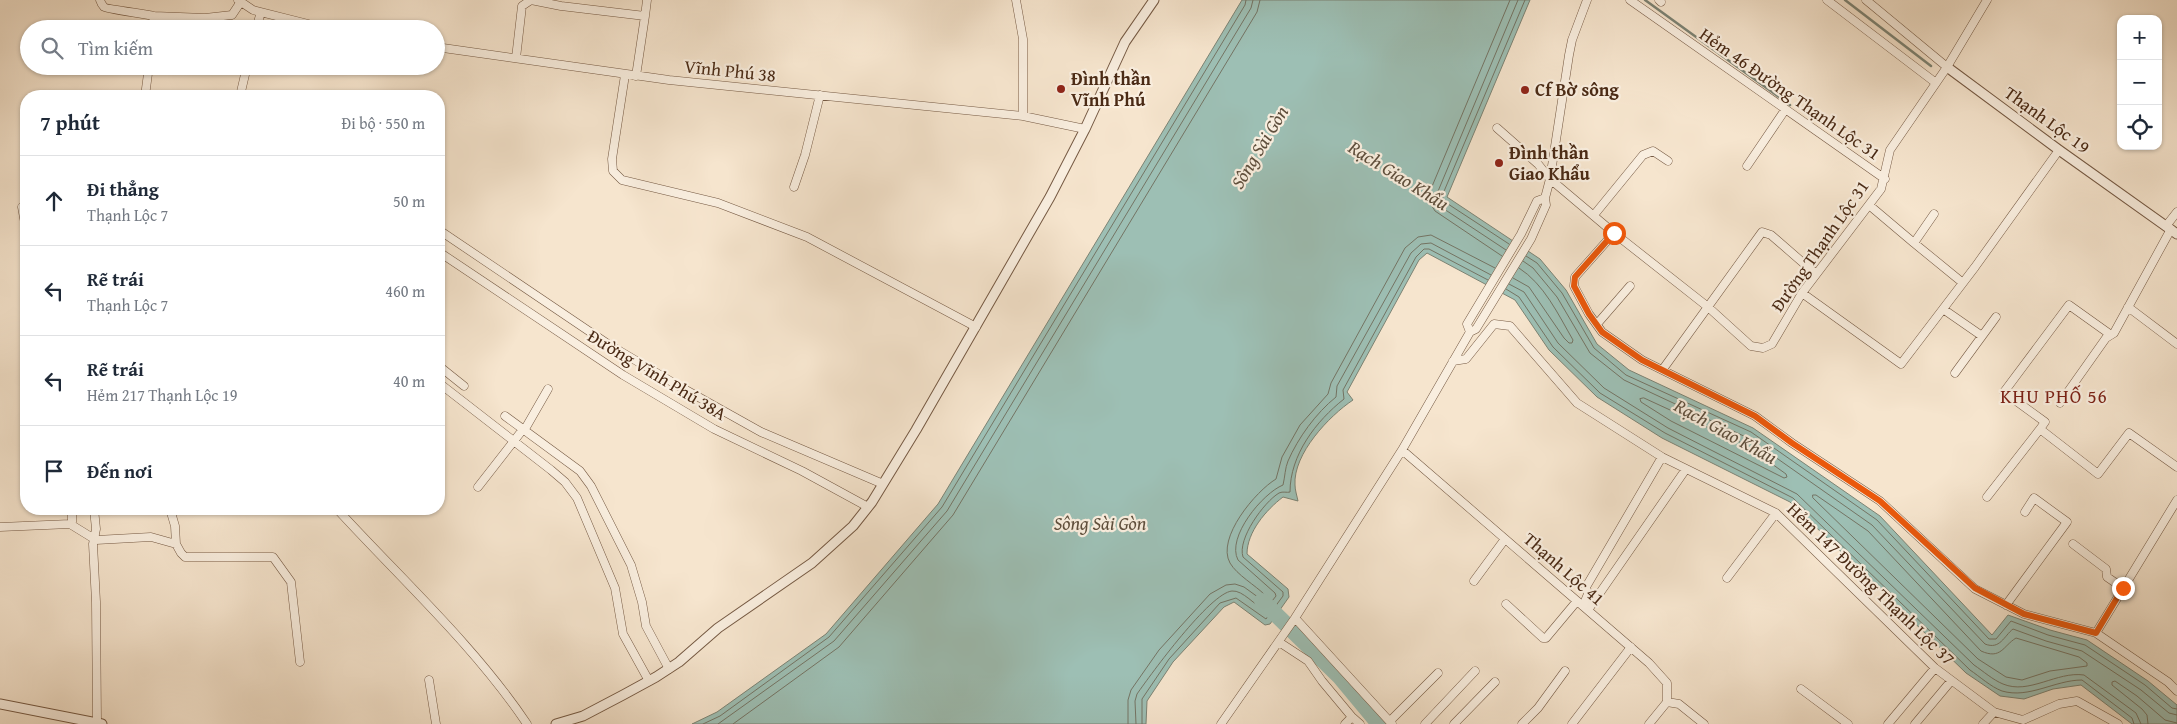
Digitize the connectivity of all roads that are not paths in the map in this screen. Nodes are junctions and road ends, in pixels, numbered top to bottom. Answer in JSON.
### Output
{"nodes":[{"id":1,"x":100,"y":0,"type":"edge"},
{"id":2,"x":647,"y":0,"type":"edge"},
{"id":3,"x":1016,"y":0,"type":"edge"},
{"id":4,"x":1154,"y":0,"type":"edge"},
{"id":5,"x":1587,"y":0,"type":"edge"},
{"id":6,"x":1630,"y":0,"type":"edge"},
{"id":7,"x":1827,"y":0,"type":"edge"},
{"id":8,"x":1866,"y":0,"type":"edge"},
{"id":9,"x":1987,"y":0,"type":"edge"},
{"id":10,"x":239,"y":2,"type":"edge"},
{"id":11,"x":260,"y":12,"type":"junction"},
{"id":12,"x":154,"y":16,"type":"junction"},
{"id":13,"x":645,"y":16,"type":"junction"},
{"id":14,"x":153,"y":20,"type":"edge"},
{"id":15,"x":258,"y":20,"type":"edge"},
{"id":16,"x":292,"y":20,"type":"edge"},
{"id":17,"x":445,"y":48,"type":"edge"},
{"id":18,"x":516,"y":58,"type":"junction"},
{"id":19,"x":1947,"y":67,"type":"junction"},
{"id":20,"x":147,"y":75,"type":"edge"},
{"id":21,"x":245,"y":75,"type":"edge"},
{"id":22,"x":625,"y":75,"type":"junction"},
{"id":23,"x":636,"y":76,"type":"junction"},
{"id":24,"x":1936,"y":83,"type":"junction"},
{"id":25,"x":146,"y":90,"type":"edge"},
{"id":26,"x":241,"y":90,"type":"edge"},
{"id":27,"x":820,"y":95,"type":"junction"},
{"id":28,"x":1785,"y":110,"type":"junction"},
{"id":29,"x":1023,"y":116,"type":"junction"},
{"id":30,"x":1497,"y":128,"type":"dead end"},
{"id":31,"x":1085,"y":129,"type":"junction"},
{"id":32,"x":2059,"y":150,"type":"junction"},
{"id":33,"x":1668,"y":161,"type":"dead end"},
{"id":34,"x":1747,"y":166,"type":"dead end"},
{"id":35,"x":1550,"y":179,"type":"junction"},
{"id":36,"x":1885,"y":179,"type":"junction"},
{"id":37,"x":794,"y":187,"type":"dead end"},
{"id":38,"x":1545,"y":198,"type":"junction"},
{"id":39,"x":1869,"y":205,"type":"junction"},
{"id":40,"x":2177,"y":212,"type":"edge"},
{"id":41,"x":1934,"y":214,"type":"dead end"},
{"id":42,"x":1594,"y":215,"type":"junction"},
{"id":43,"x":2171,"y":230,"type":"edge"},
{"id":44,"x":1614,"y":233,"type":"junction"},
{"id":45,"x":445,"y":234,"type":"edge"},
{"id":46,"x":1914,"y":243,"type":"junction"},
{"id":47,"x":445,"y":256,"type":"edge"},
{"id":48,"x":1816,"y":274,"type":"junction"},
{"id":49,"x":1963,"y":283,"type":"junction"},
{"id":50,"x":1630,"y":286,"type":"dead end"},
{"id":51,"x":1802,"y":292,"type":"junction"},
{"id":52,"x":1708,"y":307,"type":"junction"},
{"id":53,"x":2128,"y":307,"type":"junction"},
{"id":54,"x":1944,"y":309,"type":"junction"},
{"id":55,"x":1996,"y":317,"type":"dead end"},
{"id":56,"x":1596,"y":324,"type":"junction"},
{"id":57,"x":976,"y":327,"type":"junction"},
{"id":58,"x":1470,"y":332,"type":"junction"},
{"id":59,"x":2111,"y":335,"type":"junction"},
{"id":60,"x":1982,"y":336,"type":"junction"},
{"id":61,"x":2177,"y":344,"type":"edge"},
{"id":62,"x":1453,"y":361,"type":"junction"},
{"id":63,"x":1663,"y":369,"type":"junction"},
{"id":64,"x":445,"y":371,"type":"edge"},
{"id":65,"x":1955,"y":373,"type":"dead end"},
{"id":66,"x":464,"y":386,"type":"dead end"},
{"id":67,"x":445,"y":388,"type":"edge"},
{"id":68,"x":548,"y":389,"type":"dead end"},
{"id":69,"x":2060,"y":403,"type":"dead end"},
{"id":70,"x":505,"y":416,"type":"dead end"},
{"id":71,"x":2040,"y":429,"type":"junction"},
{"id":72,"x":524,"y":430,"type":"junction"},
{"id":73,"x":515,"y":441,"type":"junction"},
{"id":74,"x":1402,"y":450,"type":"junction"},
{"id":75,"x":1662,"y":457,"type":"junction"},
{"id":76,"x":2177,"y":467,"type":"edge"},
{"id":77,"x":1686,"y":469,"type":"junction"},
{"id":78,"x":883,"y":484,"type":"junction"},
{"id":79,"x":478,"y":487,"type":"dead end"},
{"id":80,"x":1987,"y":497,"type":"dead end"},
{"id":81,"x":2177,"y":500,"type":"edge"},
{"id":82,"x":868,"y":507,"type":"junction"},
{"id":83,"x":2025,"y":512,"type":"dead end"},
{"id":84,"x":1776,"y":513,"type":"junction"},
{"id":85,"x":72,"y":515,"type":"edge"},
{"id":86,"x":95,"y":515,"type":"edge"},
{"id":87,"x":172,"y":515,"type":"edge"},
{"id":88,"x":343,"y":515,"type":"edge"},
{"id":89,"x":72,"y":525,"type":"junction"},
{"id":90,"x":0,"y":527,"type":"edge"},
{"id":91,"x":92,"y":538,"type":"junction"},
{"id":92,"x":1505,"y":538,"type":"junction"},
{"id":93,"x":176,"y":544,"type":"junction"},
{"id":94,"x":2073,"y":544,"type":"dead end"},
{"id":95,"x":1727,"y":578,"type":"dead end"},
{"id":96,"x":1474,"y":581,"type":"dead end"},
{"id":97,"x":2121,"y":587,"type":"junction"},
{"id":98,"x":1506,"y":604,"type":"dead end"},
{"id":99,"x":2006,"y":605,"type":"junction"},
{"id":100,"x":1583,"y":606,"type":"junction"},
{"id":101,"x":1295,"y":618,"type":"junction"},
{"id":102,"x":2096,"y":633,"type":"junction"},
{"id":103,"x":1281,"y":640,"type":"junction"},
{"id":104,"x":1631,"y":648,"type":"junction"},
{"id":105,"x":300,"y":662,"type":"dead end"},
{"id":106,"x":668,"y":668,"type":"junction"},
{"id":107,"x":1936,"y":668,"type":"junction"},
{"id":108,"x":1475,"y":671,"type":"dead end"},
{"id":109,"x":1565,"y":671,"type":"dead end"},
{"id":110,"x":1438,"y":673,"type":"dead end"},
{"id":111,"x":429,"y":680,"type":"dead end"},
{"id":112,"x":649,"y":681,"type":"junction"},
{"id":113,"x":1951,"y":681,"type":"junction"},
{"id":114,"x":1495,"y":682,"type":"dead end"},
{"id":115,"x":1801,"y":689,"type":"dead end"},
{"id":116,"x":2177,"y":691,"type":"edge"},
{"id":117,"x":1667,"y":702,"type":"junction"},
{"id":118,"x":0,"y":704,"type":"edge"},
{"id":119,"x":1994,"y":712,"type":"junction"},
{"id":120,"x":1352,"y":717,"type":"junction"},
{"id":121,"x":2030,"y":717,"type":"junction"},
{"id":122,"x":1391,"y":723,"type":"edge"},
{"id":123,"x":2115,"y":723,"type":"edge"},
{"id":124,"x":100,"y":724,"type":"edge"},
{"id":125,"x":436,"y":724,"type":"edge"},
{"id":126,"x":527,"y":724,"type":"edge"},
{"id":127,"x":556,"y":724,"type":"edge"},
{"id":128,"x":1222,"y":724,"type":"edge"},
{"id":129,"x":1345,"y":724,"type":"edge"},
{"id":130,"x":1360,"y":724,"type":"edge"},
{"id":131,"x":1425,"y":724,"type":"edge"},
{"id":132,"x":1454,"y":724,"type":"edge"},
{"id":133,"x":1522,"y":724,"type":"edge"},
{"id":134,"x":1572,"y":724,"type":"edge"},
{"id":135,"x":1649,"y":724,"type":"edge"},
{"id":136,"x":1704,"y":724,"type":"edge"},
{"id":137,"x":1848,"y":724,"type":"edge"},
{"id":138,"x":1888,"y":724,"type":"edge"},
{"id":139,"x":1915,"y":724,"type":"edge"},
{"id":140,"x":1983,"y":724,"type":"edge"},
{"id":141,"x":2024,"y":724,"type":"edge"}],
"edges":[{"from":1,"to":12,"type":"street"},
{"from":2,"to":13,"type":"street"},
{"from":3,"to":29,"type":"street"},
{"from":4,"to":31,"type":"street"},
{"from":5,"to":35,"type":"street"},
{"from":6,"to":28,"type":"street","name":"Hẻm 46 Đường Thạnh Lộc 31"},
{"from":7,"to":24,"type":"street"},
{"from":8,"to":19,"type":"street"},
{"from":9,"to":19,"type":"street","name":"Đường Thạnh Lộc 31"},
{"from":10,"to":11,"type":"street"},
{"from":10,"to":12,"type":"street"},
{"from":11,"to":15,"type":"street"},
{"from":11,"to":16,"type":"street"},
{"from":12,"to":14,"type":"street"},
{"from":13,"to":18,"type":"street"},
{"from":13,"to":23,"type":"street"},
{"from":17,"to":18,"type":"street","name":"Vĩnh Phú 38"},
{"from":18,"to":22,"type":"street","name":"Vĩnh Phú 38"},
{"from":19,"to":24,"type":"street","name":"Đường Thạnh Lộc 31"},
{"from":19,"to":32,"type":"street","name":"Thạnh Lộc 19"},
{"from":20,"to":25,"type":"street"},
{"from":21,"to":26,"type":"street"},
{"from":22,"to":23,"type":"street","name":"Vĩnh Phú 38"},
{"from":22,"to":57,"type":"street"},
{"from":23,"to":27,"type":"street","name":"Vĩnh Phú 38"},
{"from":24,"to":36,"type":"street","name":"Đường Thạnh Lộc 31"},
{"from":27,"to":29,"type":"street","name":"Vĩnh Phú 38"},
{"from":27,"to":37,"type":"street"},
{"from":28,"to":34,"type":"street"},
{"from":28,"to":36,"type":"street","name":"Hẻm 46 Đường Thạnh Lộc 31"},
{"from":29,"to":31,"type":"street","name":"Vĩnh Phú 38"},
{"from":30,"to":35,"type":"street","name":"Đường Thạnh Lộc 31"},
{"from":31,"to":57,"type":"street"},
{"from":32,"to":43,"type":"street","name":"Thạnh Lộc 19"},
{"from":32,"to":49,"type":"street"},
{"from":33,"to":42,"type":"street"},
{"from":35,"to":38,"type":"street"},
{"from":35,"to":42,"type":"street","name":"Đường Thạnh Lộc 31"},
{"from":36,"to":39,"type":"street","name":"Đường Thạnh Lộc 31"},
{"from":38,"to":58,"type":"street"},
{"from":38,"to":58,"type":"street"},
{"from":39,"to":46,"type":"street"},
{"from":39,"to":48,"type":"street","name":"Đường Thạnh Lộc 31"},
{"from":40,"to":43,"type":"street"},
{"from":41,"to":46,"type":"street"},
{"from":42,"to":44,"type":"street","name":"Đường Thạnh Lộc 31"},
{"from":43,"to":53,"type":"street"},
{"from":44,"to":52,"type":"street","name":"Đường Thạnh Lộc 31"},
{"from":44,"to":56,"type":"street"},
{"from":45,"to":78,"type":"street"},
{"from":46,"to":49,"type":"street"},
{"from":47,"to":82,"type":"street","name":"Đường Vĩnh Phú 38A"},
{"from":48,"to":51,"type":"street","name":"Đường Thạnh Lộc 31"},
{"from":48,"to":52,"type":"street"},
{"from":49,"to":54,"type":"street"},
{"from":50,"to":56,"type":"street"},
{"from":51,"to":52,"type":"street","name":"Đường Thạnh Lộc 31"},
{"from":51,"to":54,"type":"street"},
{"from":52,"to":63,"type":"street"},
{"from":53,"to":59,"type":"street"},
{"from":53,"to":61,"type":"street"},
{"from":54,"to":60,"type":"street"},
{"from":55,"to":60,"type":"street"},
{"from":56,"to":63,"type":"street"},
{"from":57,"to":78,"type":"street"},
{"from":58,"to":62,"type":"street"},
{"from":59,"to":69,"type":"street"},
{"from":59,"to":71,"type":"street"},
{"from":60,"to":65,"type":"street"},
{"from":62,"to":74,"type":"street"},
{"from":62,"to":75,"type":"street","name":"Hẻm 147 Đường Thạnh Lộc 37"},
{"from":63,"to":99,"type":"street"},
{"from":64,"to":66,"type":"street"},
{"from":67,"to":73,"type":"street"},
{"from":68,"to":72,"type":"street"},
{"from":70,"to":72,"type":"street"},
{"from":71,"to":76,"type":"street"},
{"from":71,"to":80,"type":"street"},
{"from":72,"to":73,"type":"street"},
{"from":72,"to":106,"type":"street"},
{"from":73,"to":79,"type":"street"},
{"from":73,"to":112,"type":"street"},
{"from":74,"to":92,"type":"street","name":"Thạnh Lộc 41"},
{"from":74,"to":101,"type":"street"},
{"from":75,"to":77,"type":"street","name":"Hẻm 147 Đường Thạnh Lộc 37"},
{"from":75,"to":100,"type":"street"},
{"from":77,"to":84,"type":"street","name":"Hẻm 147 Đường Thạnh Lộc 37"},
{"from":77,"to":100,"type":"street"},
{"from":78,"to":82,"type":"street"},
{"from":81,"to":97,"type":"street"},
{"from":82,"to":106,"type":"street"},
{"from":83,"to":99,"type":"street"},
{"from":84,"to":95,"type":"street"},
{"from":84,"to":107,"type":"street","name":"Hẻm 147 Đường Thạnh Lộc 37"},
{"from":85,"to":89,"type":"street"},
{"from":86,"to":91,"type":"street"},
{"from":87,"to":93,"type":"street"},
{"from":88,"to":126,"type":"street"},
{"from":89,"to":90,"type":"street"},
{"from":89,"to":91,"type":"street"},
{"from":91,"to":93,"type":"street"},
{"from":91,"to":124,"type":"street"},
{"from":92,"to":96,"type":"street"},
{"from":92,"to":100,"type":"street","name":"Thạnh Lộc 41"},
{"from":93,"to":105,"type":"street"},
{"from":94,"to":97,"type":"street"},
{"from":97,"to":102,"type":"street"},
{"from":98,"to":100,"type":"street"},
{"from":99,"to":102,"type":"street"},
{"from":100,"to":104,"type":"street","name":"Thạnh Lộc 41"},
{"from":101,"to":103,"type":"street"},
{"from":101,"to":122,"type":"street"},
{"from":102,"to":116,"type":"street"},
{"from":103,"to":120,"type":"street"},
{"from":103,"to":128,"type":"street"},
{"from":104,"to":117,"type":"street","name":"Thạnh Lộc 41"},
{"from":104,"to":134,"type":"street"},
{"from":106,"to":112,"type":"street"},
{"from":107,"to":113,"type":"street","name":"Hẻm 147 Đường Thạnh Lộc 37"},
{"from":107,"to":138,"type":"street"},
{"from":108,"to":131,"type":"street"},
{"from":109,"to":133,"type":"street"},
{"from":110,"to":122,"type":"street"},
{"from":111,"to":125,"type":"street"},
{"from":112,"to":127,"type":"street"},
{"from":113,"to":119,"type":"street","name":"Hẻm 147 Đường Thạnh Lộc 37"},
{"from":113,"to":139,"type":"street"},
{"from":114,"to":132,"type":"street"},
{"from":115,"to":137,"type":"street"},
{"from":117,"to":135,"type":"street"},
{"from":117,"to":136,"type":"street"},
{"from":118,"to":124,"type":"street"},
{"from":119,"to":121,"type":"street","name":"Hẻm 147 Đường Thạnh Lộc 37"},
{"from":119,"to":140,"type":"street"},
{"from":120,"to":129,"type":"street"},
{"from":120,"to":130,"type":"street"},
{"from":121,"to":123,"type":"street","name":"Hẻm 147 Đường Thạnh Lộc 37"},
{"from":121,"to":141,"type":"street"}]}
